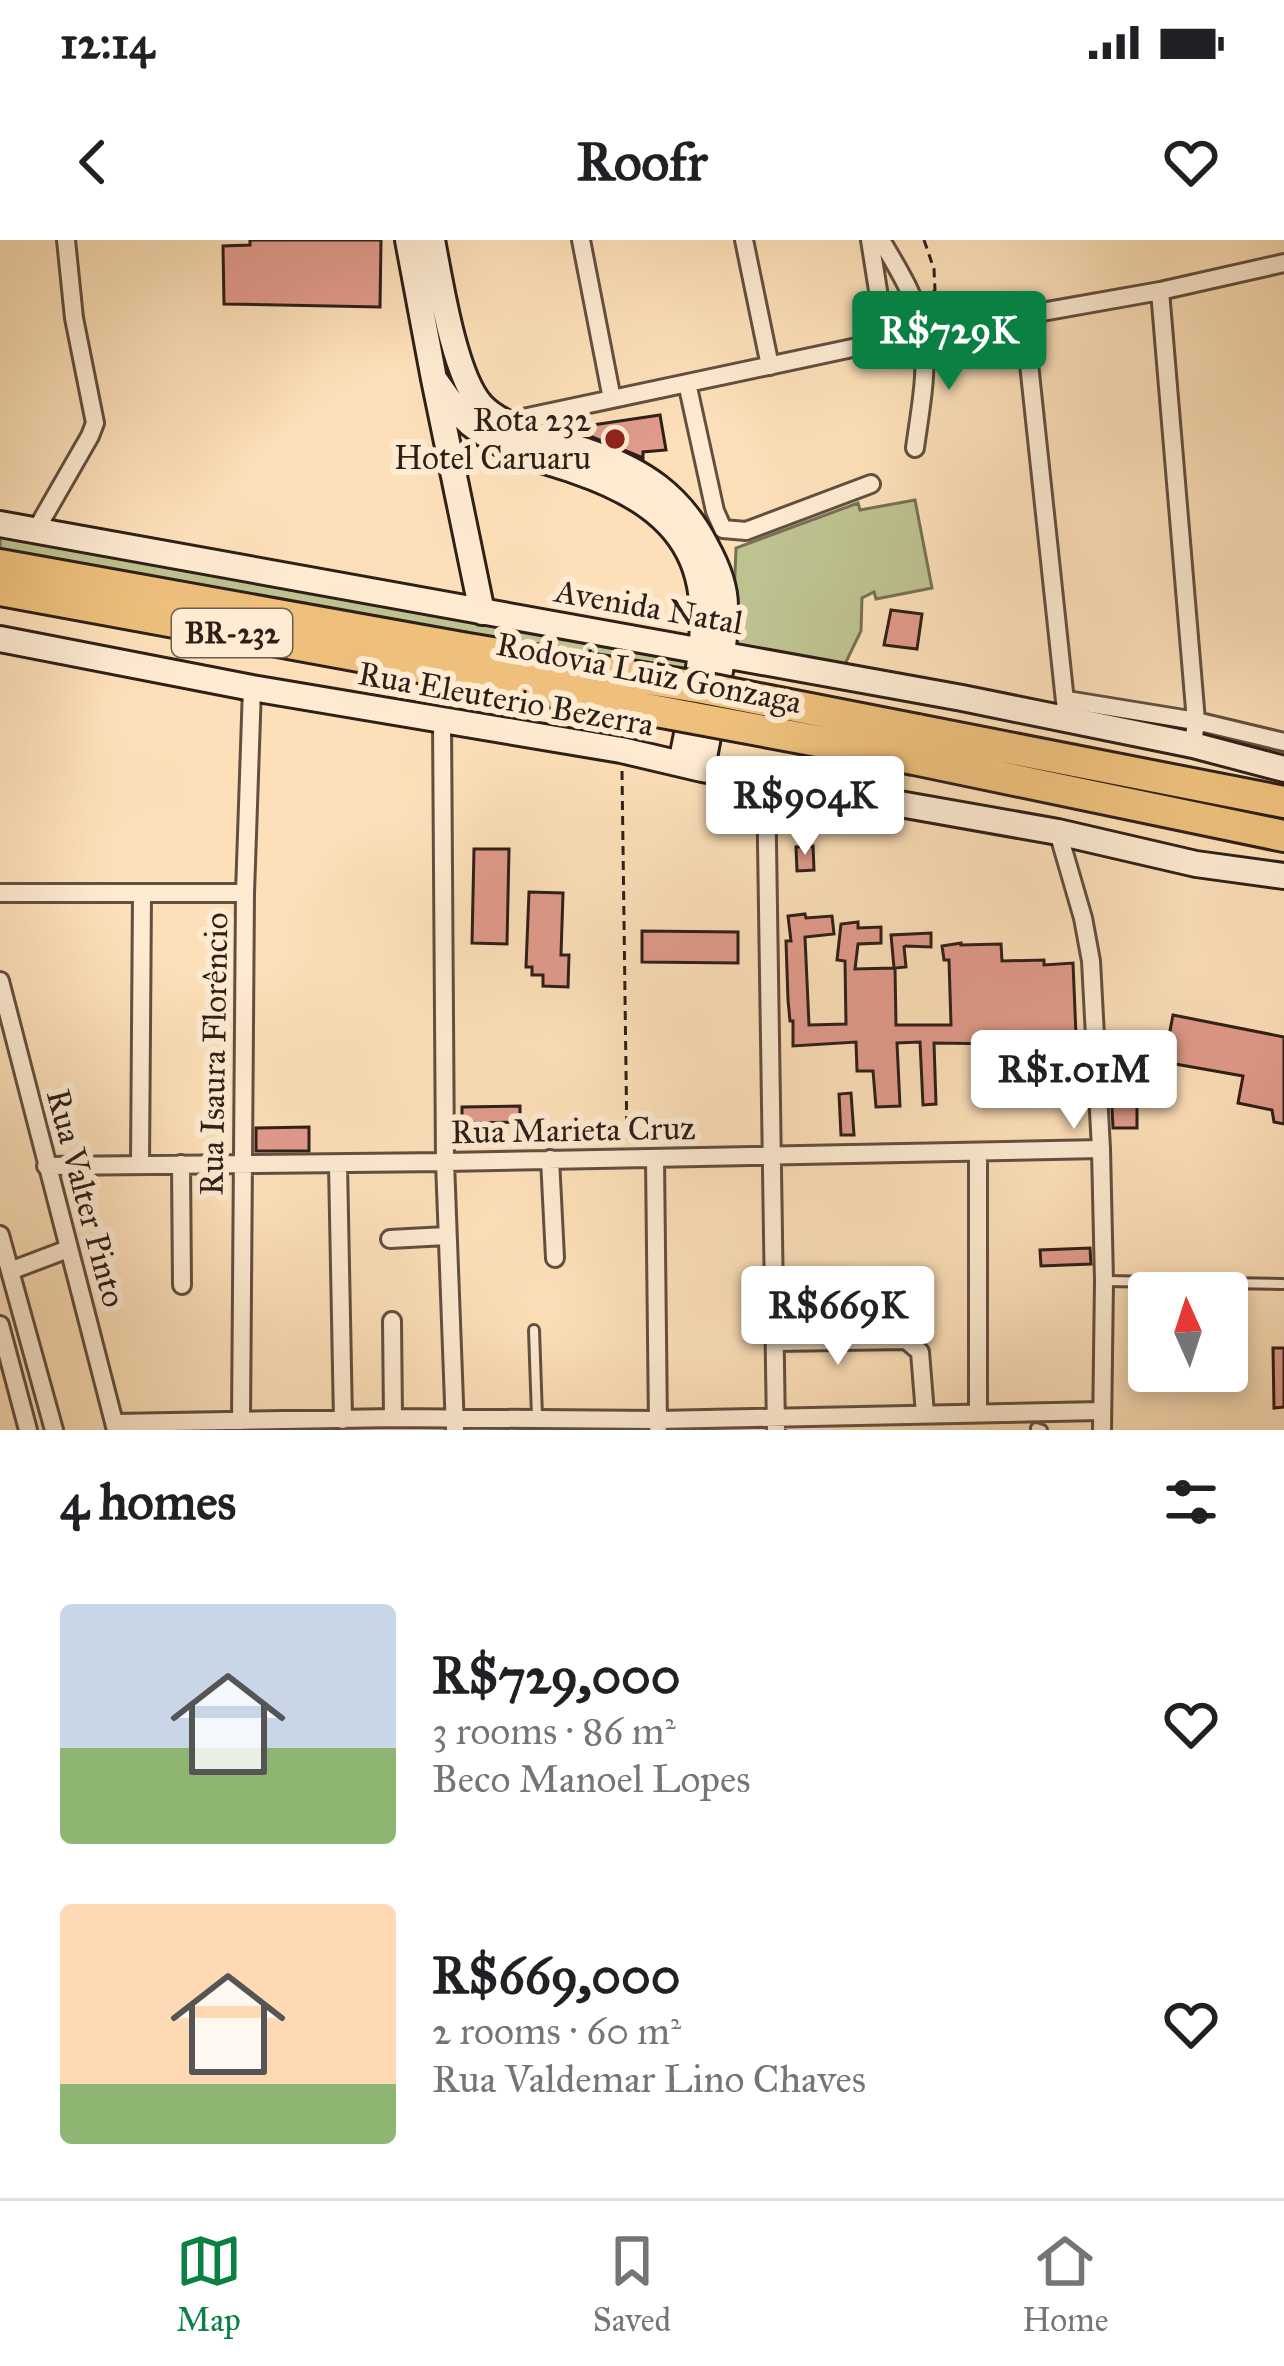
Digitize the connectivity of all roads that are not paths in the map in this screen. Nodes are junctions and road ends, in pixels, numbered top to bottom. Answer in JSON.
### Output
{"nodes":[{"id":1,"x":66,"y":240,"type":"edge"},
{"id":2,"x":408,"y":240,"type":"edge"},
{"id":3,"x":432,"y":240,"type":"edge"},
{"id":4,"x":581,"y":240,"type":"edge"},
{"id":5,"x":744,"y":240,"type":"edge"},
{"id":6,"x":870,"y":240,"type":"edge"},
{"id":7,"x":881,"y":240,"type":"edge"},
{"id":8,"x":1284,"y":263,"type":"edge"},
{"id":9,"x":1160,"y":291,"type":"junction"},
{"id":10,"x":1024,"y":317,"type":"junction"},
{"id":11,"x":923,"y":333,"type":"junction"},
{"id":12,"x":886,"y":341,"type":"junction"},
{"id":13,"x":770,"y":366,"type":"junction"},
{"id":14,"x":434,"y":379,"type":"junction"},
{"id":15,"x":687,"y":383,"type":"junction"},
{"id":16,"x":612,"y":399,"type":"junction"},
{"id":17,"x":503,"y":422,"type":"junction"},
{"id":18,"x":915,"y":448,"type":"dead end"},
{"id":19,"x":871,"y":484,"type":"dead end"},
{"id":20,"x":0,"y":524,"type":"edge"},
{"id":21,"x":36,"y":530,"type":"junction"},
{"id":22,"x":0,"y":565,"type":"edge"},
{"id":23,"x":0,"y":590,"type":"edge"},
{"id":24,"x":482,"y":612,"type":"junction"},
{"id":25,"x":0,"y":639,"type":"edge"},
{"id":26,"x":711,"y":651,"type":"junction"},
{"id":27,"x":463,"y":662,"type":"junction"},
{"id":28,"x":252,"y":688,"type":"junction"},
{"id":29,"x":1067,"y":710,"type":"junction"},
{"id":30,"x":442,"y":721,"type":"junction"},
{"id":31,"x":1194,"y":733,"type":"junction"},
{"id":32,"x":1284,"y":742,"type":"edge"},
{"id":33,"x":915,"y":744,"type":"junction"},
{"id":34,"x":692,"y":766,"type":"junction"},
{"id":35,"x":1284,"y":769,"type":"edge"},
{"id":36,"x":766,"y":778,"type":"junction"},
{"id":37,"x":1284,"y":802,"type":"edge"},
{"id":38,"x":1058,"y":832,"type":"junction"},
{"id":39,"x":1284,"y":836,"type":"edge"},
{"id":40,"x":1284,"y":876,"type":"edge"},
{"id":41,"x":0,"y":893,"type":"edge"},
{"id":42,"x":245,"y":893,"type":"junction"},
{"id":43,"x":142,"y":894,"type":"junction"},
{"id":44,"x":0,"y":981,"type":"edge"},
{"id":45,"x":1101,"y":1149,"type":"junction"},
{"id":46,"x":978,"y":1152,"type":"junction"},
{"id":47,"x":772,"y":1156,"type":"junction"},
{"id":48,"x":655,"y":1158,"type":"junction"},
{"id":49,"x":550,"y":1159,"type":"junction"},
{"id":50,"x":445,"y":1162,"type":"junction"},
{"id":51,"x":182,"y":1164,"type":"junction"},
{"id":52,"x":242,"y":1164,"type":"junction"},
{"id":53,"x":338,"y":1164,"type":"junction"},
{"id":54,"x":140,"y":1165,"type":"junction"},
{"id":55,"x":46,"y":1166,"type":"junction"},
{"id":56,"x":0,"y":1235,"type":"edge"},
{"id":57,"x":446,"y":1235,"type":"junction"},
{"id":58,"x":390,"y":1239,"type":"dead end"},
{"id":59,"x":68,"y":1249,"type":"junction"},
{"id":60,"x":555,"y":1258,"type":"dead end"},
{"id":61,"x":10,"y":1270,"type":"junction"},
{"id":62,"x":1104,"y":1281,"type":"junction"},
{"id":63,"x":1282,"y":1284,"type":"edge"},
{"id":64,"x":182,"y":1285,"type":"dead end"},
{"id":65,"x":392,"y":1321,"type":"dead end"},
{"id":66,"x":0,"y":1324,"type":"edge"},
{"id":67,"x":534,"y":1330,"type":"dead end"},
{"id":68,"x":775,"y":1342,"type":"junction"},
{"id":69,"x":6,"y":1368,"type":"edge"},
{"id":70,"x":977,"y":1413,"type":"junction"},
{"id":71,"x":925,"y":1414,"type":"junction"},
{"id":72,"x":393,"y":1418,"type":"junction"},
{"id":73,"x":537,"y":1418,"type":"junction"},
{"id":74,"x":343,"y":1420,"type":"junction"},
{"id":75,"x":1102,"y":1420,"type":"edge"},
{"id":76,"x":241,"y":1421,"type":"junction"},
{"id":77,"x":563,"y":1424,"type":"edge"},
{"id":78,"x":776,"y":1424,"type":"edge"},
{"id":79,"x":290,"y":1425,"type":"edge"},
{"id":80,"x":455,"y":1425,"type":"edge"},
{"id":81,"x":658,"y":1425,"type":"edge"},
{"id":82,"x":1037,"y":1425,"type":"edge"},
{"id":83,"x":115,"y":1426,"type":"edge"},
{"id":84,"x":28,"y":1430,"type":"edge"},
{"id":85,"x":54,"y":1430,"type":"edge"}],
"edges":[{"from":1,"to":21,"type":"street"},
{"from":2,"to":14,"type":"street"},
{"from":3,"to":17,"type":"street"},
{"from":4,"to":16,"type":"street"},
{"from":5,"to":13,"type":"street"},
{"from":6,"to":12,"type":"street"},
{"from":7,"to":11,"type":"street"},
{"from":8,"to":9,"type":"street"},
{"from":9,"to":10,"type":"street"},
{"from":9,"to":31,"type":"street"},
{"from":10,"to":11,"type":"street"},
{"from":10,"to":29,"type":"street"},
{"from":11,"to":12,"type":"street"},
{"from":11,"to":18,"type":"street"},
{"from":12,"to":13,"type":"street"},
{"from":13,"to":15,"type":"street"},
{"from":14,"to":24,"type":"street"},
{"from":14,"to":26,"type":"street"},
{"from":15,"to":16,"type":"street"},
{"from":15,"to":19,"type":"street"},
{"from":16,"to":17,"type":"street"},
{"from":17,"to":26,"type":"street"},
{"from":20,"to":21,"type":"street","name":"Avenida Natal"},
{"from":21,"to":24,"type":"street","name":"Avenida Natal"},
{"from":22,"to":27,"type":"highway","name":"Rodovia Luiz Gonzaga","number":"BR-232"},
{"from":23,"to":27,"type":"highway","name":"Rodovia Luiz Gonzaga","number":"BR-232"},
{"from":24,"to":26,"type":"street","name":"Avenida Natal"},
{"from":25,"to":28,"type":"street","name":"Rua Eleuterio Bezerra"},
{"from":26,"to":29,"type":"street","name":"Avenida Natal"},
{"from":26,"to":34,"type":"street"},
{"from":27,"to":33,"type":"highway","name":"Rodovia Luiz Gonzaga","number":"BR-232","bridge":true},
{"from":28,"to":30,"type":"street","name":"Rua Eleuterio Bezerra"},
{"from":28,"to":42,"type":"street","name":"Rua Isaura Florêncio"},
{"from":29,"to":31,"type":"street","name":"Avenida Natal"},
{"from":30,"to":34,"type":"street","name":"Rua Eleuterio Bezerra"},
{"from":30,"to":50,"type":"street"},
{"from":31,"to":32,"type":"street"},
{"from":31,"to":35,"type":"street","name":"Avenida Natal"},
{"from":33,"to":37,"type":"highway","name":"Rodovia Luiz Gonzaga","number":"BR-232"},
{"from":33,"to":39,"type":"highway","name":"Rodovia Luiz Gonzaga","number":"BR-232"},
{"from":34,"to":36,"type":"street","name":"Rua Eleuterio Bezerra"},
{"from":36,"to":38,"type":"street","name":"Rua Eleuterio Bezerra"},
{"from":36,"to":47,"type":"street"},
{"from":38,"to":40,"type":"street","name":"Rua Eleuterio Bezerra"},
{"from":38,"to":45,"type":"street"},
{"from":41,"to":43,"type":"street"},
{"from":42,"to":43,"type":"street"},
{"from":42,"to":52,"type":"street","name":"Rua Isaura Florêncio"},
{"from":43,"to":54,"type":"street"},
{"from":44,"to":55,"type":"street","name":"Rua Valter Pinto"},
{"from":45,"to":46,"type":"street","name":"Rua Marieta Cruz"},
{"from":45,"to":62,"type":"street"},
{"from":46,"to":47,"type":"street","name":"Rua Marieta Cruz"},
{"from":46,"to":70,"type":"street"},
{"from":47,"to":48,"type":"street","name":"Rua Marieta Cruz"},
{"from":47,"to":68,"type":"street"},
{"from":48,"to":49,"type":"street","name":"Rua Marieta Cruz"},
{"from":48,"to":81,"type":"street"},
{"from":49,"to":50,"type":"street","name":"Rua Marieta Cruz"},
{"from":49,"to":60,"type":"street"},
{"from":50,"to":53,"type":"street","name":"Rua Marieta Cruz"},
{"from":50,"to":57,"type":"street"},
{"from":51,"to":52,"type":"street","name":"Rua Marieta Cruz"},
{"from":51,"to":54,"type":"street","name":"Rua Marieta Cruz"},
{"from":51,"to":64,"type":"street"},
{"from":52,"to":53,"type":"street","name":"Rua Marieta Cruz"},
{"from":52,"to":76,"type":"street","name":"Rua Isaura Florêncio"},
{"from":53,"to":74,"type":"street"},
{"from":54,"to":55,"type":"street","name":"Rua Marieta Cruz"},
{"from":55,"to":59,"type":"street","name":"Rua Valter Pinto"},
{"from":56,"to":61,"type":"street"},
{"from":57,"to":58,"type":"street"},
{"from":57,"to":80,"type":"street"},
{"from":59,"to":61,"type":"street"},
{"from":59,"to":83,"type":"street","name":"Rua Valter Pinto"},
{"from":61,"to":85,"type":"street"},
{"from":62,"to":63,"type":"lane"},
{"from":62,"to":75,"type":"street"},
{"from":65,"to":72,"type":"street"},
{"from":66,"to":69,"type":"street"},
{"from":67,"to":73,"type":"lane"},
{"from":68,"to":71,"type":"street"},
{"from":68,"to":78,"type":"street"},
{"from":69,"to":84,"type":"street"},
{"from":70,"to":71,"type":"street"},
{"from":70,"to":82,"type":"street"},
{"from":71,"to":78,"type":"street"},
{"from":72,"to":74,"type":"street"},
{"from":72,"to":80,"type":"street"},
{"from":73,"to":77,"type":"street"},
{"from":73,"to":80,"type":"street"},
{"from":74,"to":79,"type":"street"},
{"from":75,"to":82,"type":"street"},
{"from":76,"to":79,"type":"street"},
{"from":76,"to":83,"type":"street"},
{"from":77,"to":81,"type":"street"},
{"from":78,"to":81,"type":"street"}]}
